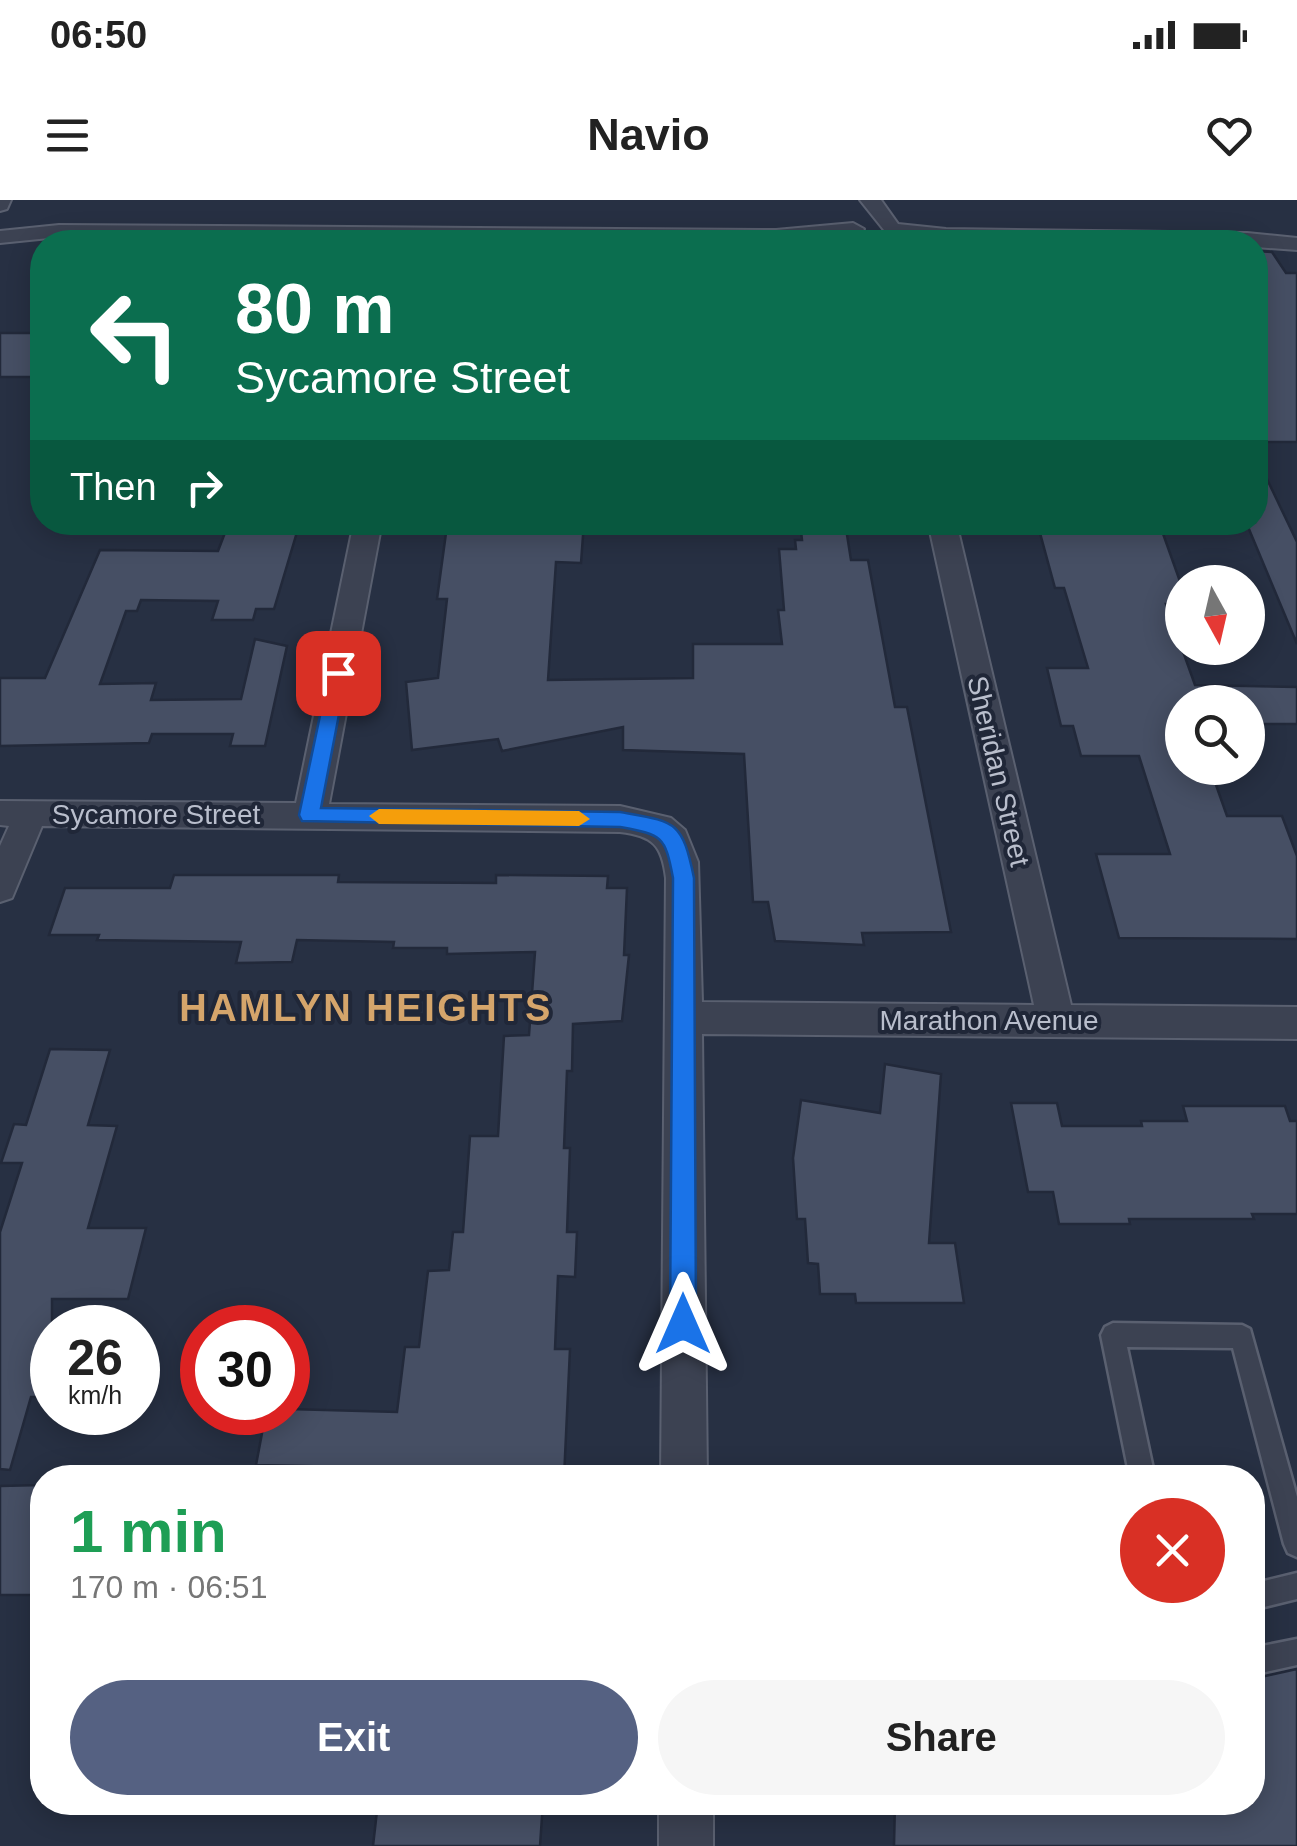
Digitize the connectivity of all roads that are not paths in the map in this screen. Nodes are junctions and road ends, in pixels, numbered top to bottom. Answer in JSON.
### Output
{"nodes":[{"id":1,"x":869,"y":200,"type":"edge"},
{"id":2,"x":0,"y":229,"type":"edge"},
{"id":3,"x":855,"y":230,"type":"edge"},
{"id":4,"x":896,"y":230,"type":"edge"},
{"id":5,"x":30,"y":231,"type":"edge"},
{"id":6,"x":1297,"y":236,"type":"edge"},
{"id":7,"x":1268,"y":239,"type":"edge"},
{"id":8,"x":1268,"y":241,"type":"edge"},
{"id":9,"x":1297,"y":244,"type":"edge"},
{"id":10,"x":365,"y":535,"type":"edge"},
{"id":11,"x":945,"y":535,"type":"edge"},
{"id":12,"x":15,"y":814,"type":"edge"},
{"id":13,"x":310,"y":815,"type":"junction"},
{"id":14,"x":0,"y":888,"type":"edge"},
{"id":15,"x":681,"y":1018,"type":"junction"},
{"id":16,"x":1056,"y":1020,"type":"junction"},
{"id":17,"x":1297,"y":1023,"type":"edge"},
{"id":18,"x":684,"y":1465,"type":"edge"},
{"id":19,"x":1140,"y":1465,"type":"edge"},
{"id":20,"x":1297,"y":1544,"type":"edge"},
{"id":21,"x":1297,"y":1586,"type":"edge"},
{"id":22,"x":1265,"y":1594,"type":"edge"},
{"id":23,"x":1297,"y":1652,"type":"edge"},
{"id":24,"x":1265,"y":1659,"type":"edge"},
{"id":25,"x":686,"y":1815,"type":"edge"},
{"id":26,"x":686,"y":1846,"type":"edge"}],
"edges":[{"from":1,"to":3,"type":"street"},
{"from":1,"to":4,"type":"street"},
{"from":2,"to":5,"type":"street"},
{"from":6,"to":7,"type":"street"},
{"from":8,"to":9,"type":"street"},
{"from":10,"to":13,"type":"street"},
{"from":11,"to":16,"type":"street","name":"Sheridan Street"},
{"from":12,"to":13,"type":"street","name":"Sycamore Street"},
{"from":12,"to":14,"type":"street"},
{"from":13,"to":15,"type":"street","name":"Sycamore Street"},
{"from":15,"to":16,"type":"street","name":"Marathon Avenue"},
{"from":15,"to":18,"type":"street"},
{"from":16,"to":17,"type":"street","name":"Marathon Avenue"},
{"from":19,"to":20,"type":"lane"},
{"from":21,"to":22,"type":"lane"},
{"from":23,"to":24,"type":"lane"},
{"from":25,"to":26,"type":"street"}]}
